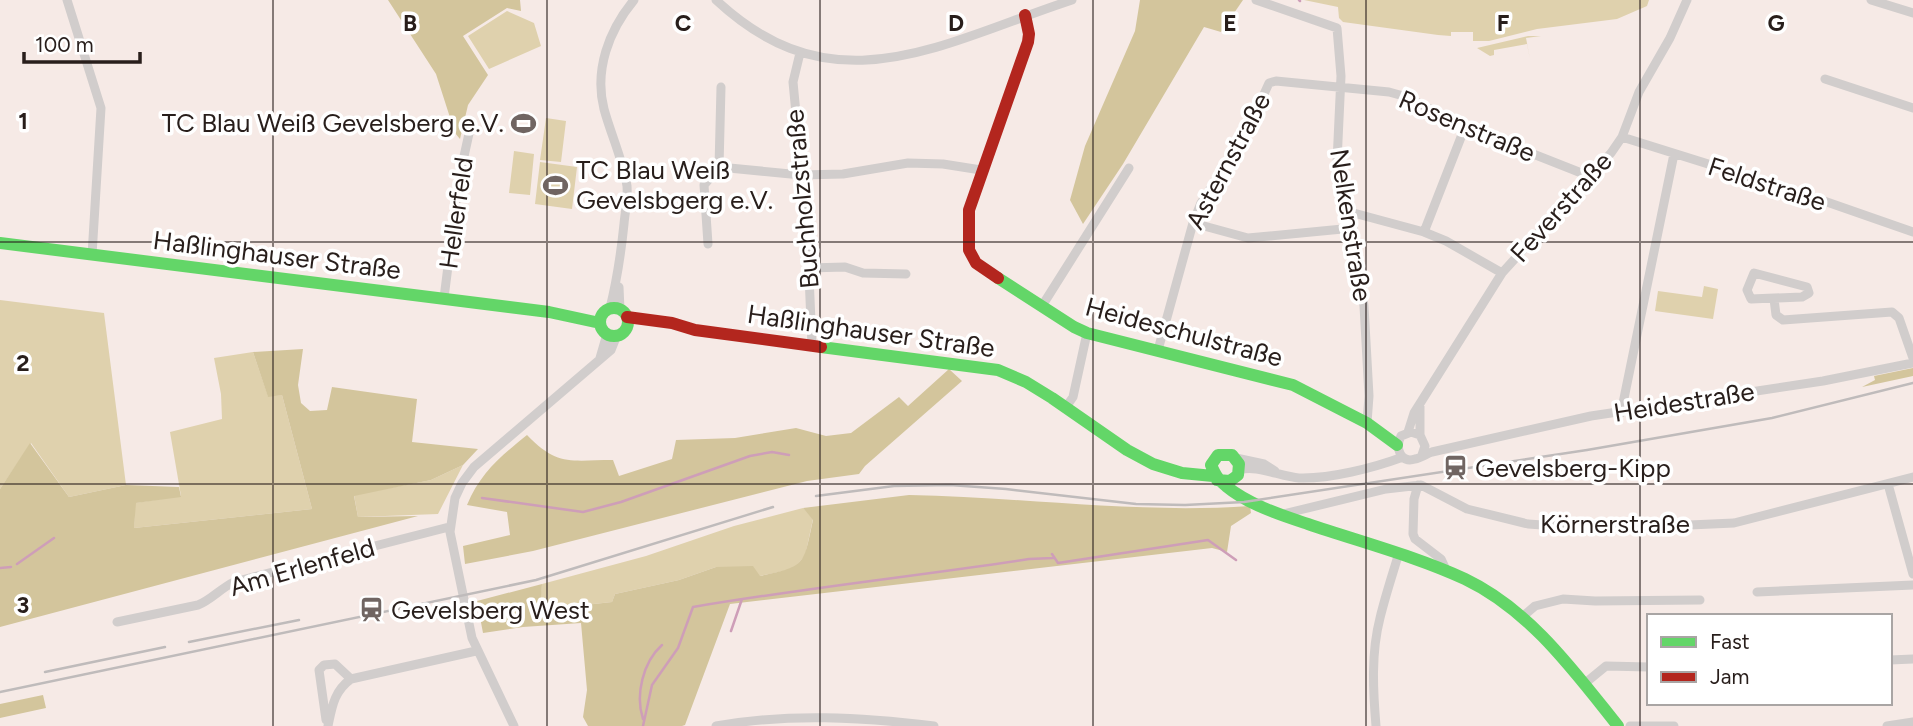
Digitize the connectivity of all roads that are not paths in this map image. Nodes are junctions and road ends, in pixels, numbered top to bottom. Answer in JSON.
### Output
{"nodes":[{"id":1,"x":67,"y":0,"type":"edge"},
{"id":2,"x":634,"y":0,"type":"edge"},
{"id":3,"x":716,"y":0,"type":"edge"},
{"id":4,"x":1072,"y":0,"type":"edge"},
{"id":5,"x":1256,"y":0,"type":"edge"},
{"id":6,"x":1687,"y":0,"type":"edge"},
{"id":7,"x":1871,"y":0,"type":"edge"},
{"id":8,"x":1913,"y":13,"type":"edge"},
{"id":9,"x":1025,"y":15,"type":"junction"},
{"id":10,"x":800,"y":53,"type":"junction"},
{"id":11,"x":1825,"y":79,"type":"dead end"},
{"id":12,"x":721,"y":87,"type":"dead end"},
{"id":13,"x":1341,"y":88,"type":"junction"},
{"id":14,"x":1913,"y":108,"type":"edge"},
{"id":15,"x":1465,"y":127,"type":"junction"},
{"id":16,"x":470,"y":129,"type":"dead end"},
{"id":17,"x":1622,"y":137,"type":"junction"},
{"id":18,"x":1674,"y":154,"type":"junction"},
{"id":19,"x":719,"y":167,"type":"junction"},
{"id":20,"x":1129,"y":167,"type":"dead end"},
{"id":21,"x":981,"y":170,"type":"junction"},
{"id":22,"x":801,"y":175,"type":"junction"},
{"id":23,"x":1589,"y":176,"type":"junction"},
{"id":24,"x":1350,"y":212,"type":"junction"},
{"id":25,"x":1193,"y":223,"type":"junction"},
{"id":26,"x":1353,"y":229,"type":"junction"},
{"id":27,"x":1424,"y":232,"type":"junction"},
{"id":28,"x":1913,"y":232,"type":"edge"},
{"id":29,"x":0,"y":243,"type":"edge"},
{"id":30,"x":708,"y":244,"type":"dead end"},
{"id":31,"x":92,"y":255,"type":"junction"},
{"id":32,"x":809,"y":268,"type":"junction"},
{"id":33,"x":1502,"y":273,"type":"junction"},
{"id":34,"x":906,"y":274,"type":"dead end"},
{"id":35,"x":444,"y":298,"type":"junction"},
{"id":36,"x":1774,"y":299,"type":"junction"},
{"id":37,"x":1042,"y":306,"type":"junction"},
{"id":38,"x":614,"y":321,"type":"junction"},
{"id":39,"x":1087,"y":333,"type":"junction"},
{"id":40,"x":812,"y":345,"type":"junction"},
{"id":41,"x":1158,"y":350,"type":"junction"},
{"id":42,"x":1913,"y":358,"type":"edge"},
{"id":43,"x":1913,"y":363,"type":"edge"},
{"id":44,"x":1420,"y":406,"type":"junction"},
{"id":45,"x":1066,"y":407,"type":"junction"},
{"id":46,"x":1621,"y":413,"type":"junction"},
{"id":47,"x":1367,"y":423,"type":"junction"},
{"id":48,"x":1422,"y":437,"type":"junction"},
{"id":49,"x":1402,"y":443,"type":"junction"},
{"id":50,"x":1457,"y":446,"type":"junction"},
{"id":51,"x":1422,"y":455,"type":"junction"},
{"id":52,"x":1237,"y":469,"type":"junction"},
{"id":53,"x":1214,"y":474,"type":"junction"},
{"id":54,"x":1913,"y":477,"type":"edge"},
{"id":55,"x":1888,"y":484,"type":"junction"},
{"id":56,"x":1418,"y":485,"type":"junction"},
{"id":57,"x":1239,"y":493,"type":"junction"},
{"id":58,"x":1282,"y":515,"type":"junction"},
{"id":59,"x":449,"y":527,"type":"junction"},
{"id":60,"x":1398,"y":556,"type":"junction"},
{"id":61,"x":1447,"y":572,"type":"junction"},
{"id":62,"x":1913,"y":574,"type":"edge"},
{"id":63,"x":1913,"y":584,"type":"edge"},
{"id":64,"x":1757,"y":592,"type":"dead end"},
{"id":65,"x":1700,"y":600,"type":"dead end"},
{"id":66,"x":1521,"y":618,"type":"junction"},
{"id":67,"x":117,"y":622,"type":"dead end"},
{"id":68,"x":476,"y":651,"type":"junction"},
{"id":69,"x":1913,"y":659,"type":"edge"},
{"id":70,"x":1892,"y":660,"type":"edge"},
{"id":71,"x":1647,"y":667,"type":"edge"},
{"id":72,"x":351,"y":679,"type":"junction"},
{"id":73,"x":1584,"y":684,"type":"junction"},
{"id":74,"x":1913,"y":722,"type":"edge"},
{"id":75,"x":328,"y":726,"type":"edge"},
{"id":76,"x":514,"y":726,"type":"edge"},
{"id":77,"x":716,"y":726,"type":"edge"},
{"id":78,"x":934,"y":726,"type":"edge"},
{"id":79,"x":1376,"y":726,"type":"edge"},
{"id":80,"x":1618,"y":726,"type":"edge"},
{"id":81,"x":1630,"y":726,"type":"edge"},
{"id":82,"x":1674,"y":726,"type":"edge"},
{"id":83,"x":1887,"y":726,"type":"edge"}],
"edges":[{"from":1,"to":31,"type":"street"},
{"from":2,"to":38,"type":"street"},
{"from":3,"to":10,"type":"street"},
{"from":4,"to":9,"type":"street"},
{"from":5,"to":13,"type":"street","name":"Nelkenstraße"},
{"from":6,"to":17,"type":"street","name":"Feverstraße"},
{"from":7,"to":8,"type":"street"},
{"from":9,"to":10,"type":"street"},
{"from":9,"to":21,"type":"main road"},
{"from":10,"to":22,"type":"street","name":"Buchholzstraße"},
{"from":11,"to":14,"type":"street"},
{"from":12,"to":19,"type":"street"},
{"from":13,"to":15,"type":"street","name":"Rosenstraße"},
{"from":13,"to":24,"type":"street","name":"Nelkenstraße"},
{"from":13,"to":25,"type":"street","name":"Asternstraße"},
{"from":15,"to":23,"type":"street","name":"Rosenstraße"},
{"from":15,"to":27,"type":"street"},
{"from":16,"to":35,"type":"street","name":"Hellerfeld"},
{"from":17,"to":18,"type":"street","name":"Feldstraße"},
{"from":17,"to":23,"type":"street","name":"Feverstraße"},
{"from":18,"to":28,"type":"street","name":"Feldstraße"},
{"from":18,"to":46,"type":"street"},
{"from":19,"to":22,"type":"street"},
{"from":19,"to":30,"type":"street"},
{"from":20,"to":37,"type":"street"},
{"from":21,"to":22,"type":"street"},
{"from":21,"to":37,"type":"main road","name":"Heideschulstraße"},
{"from":22,"to":32,"type":"street","name":"Buchholzstraße"},
{"from":23,"to":33,"type":"street","name":"Feverstraße"},
{"from":24,"to":26,"type":"street","name":"Nelkenstraße"},
{"from":24,"to":27,"type":"street"},
{"from":25,"to":26,"type":"street"},
{"from":25,"to":41,"type":"street","name":"Asternstraße"},
{"from":26,"to":47,"type":"street","name":"Nelkenstraße"},
{"from":27,"to":33,"type":"street"},
{"from":29,"to":31,"type":"main road","name":"Haßlinghauser Straße"},
{"from":31,"to":35,"type":"main road","name":"Haßlinghauser Straße"},
{"from":32,"to":34,"type":"street"},
{"from":32,"to":40,"type":"street","name":"Buchholzstraße"},
{"from":33,"to":44,"type":"street","name":"Feverstraße"},
{"from":35,"to":38,"type":"main road","name":"Haßlinghauser Straße"},
{"from":36,"to":36,"type":"street"},
{"from":36,"to":42,"type":"street"},
{"from":37,"to":39,"type":"main road","name":"Heideschulstraße"},
{"from":38,"to":40,"type":"main road","name":"Haßlinghauser Straße"},
{"from":38,"to":59,"type":"street"},
{"from":39,"to":41,"type":"main road","name":"Heideschulstraße"},
{"from":39,"to":45,"type":"street"},
{"from":40,"to":45,"type":"main road","name":"Haßlinghauser Straße"},
{"from":41,"to":47,"type":"main road","name":"Heideschulstraße"},
{"from":43,"to":46,"type":"street","name":"Heidestraße"},
{"from":44,"to":48,"type":"street"},
{"from":44,"to":49,"type":"street","name":"Feverstraße"},
{"from":45,"to":53,"type":"main road","name":"Haßlinghauser Straße"},
{"from":46,"to":50,"type":"street","name":"Heidestraße"},
{"from":47,"to":49,"type":"main road","name":"Heideschulstraße"},
{"from":48,"to":49,"type":"street","name":"Heidestraße"},
{"from":48,"to":50,"type":"street","name":"Heidestraße"},
{"from":48,"to":51,"type":"street"},
{"from":49,"to":51,"type":"street","name":"Heidestraße"},
{"from":49,"to":52,"type":"street"},
{"from":50,"to":51,"type":"street","name":"Heidestraße"},
{"from":52,"to":53,"type":"main road"},
{"from":52,"to":53,"type":"main road"},
{"from":52,"to":57,"type":"main road"},
{"from":53,"to":57,"type":"main road"},
{"from":54,"to":55,"type":"street","name":"Körnerstraße"},
{"from":55,"to":56,"type":"street","name":"Körnerstraße"},
{"from":55,"to":62,"type":"street"},
{"from":56,"to":58,"type":"street"},
{"from":56,"to":61,"type":"street"},
{"from":57,"to":58,"type":"main road"},
{"from":58,"to":60,"type":"main road"},
{"from":59,"to":67,"type":"street","name":"Am Erlenfeld"},
{"from":59,"to":68,"type":"street"},
{"from":60,"to":61,"type":"main road"},
{"from":60,"to":79,"type":"street"},
{"from":61,"to":66,"type":"main road"},
{"from":63,"to":64,"type":"street"},
{"from":65,"to":66,"type":"street"},
{"from":66,"to":73,"type":"main road"},
{"from":68,"to":72,"type":"street"},
{"from":68,"to":76,"type":"street"},
{"from":69,"to":70,"type":"street"},
{"from":71,"to":73,"type":"street"},
{"from":72,"to":75,"type":"street"},
{"from":72,"to":75,"type":"street"},
{"from":73,"to":80,"type":"main road"},
{"from":74,"to":83,"type":"street"},
{"from":77,"to":78,"type":"street"},
{"from":81,"to":82,"type":"street"}]}
